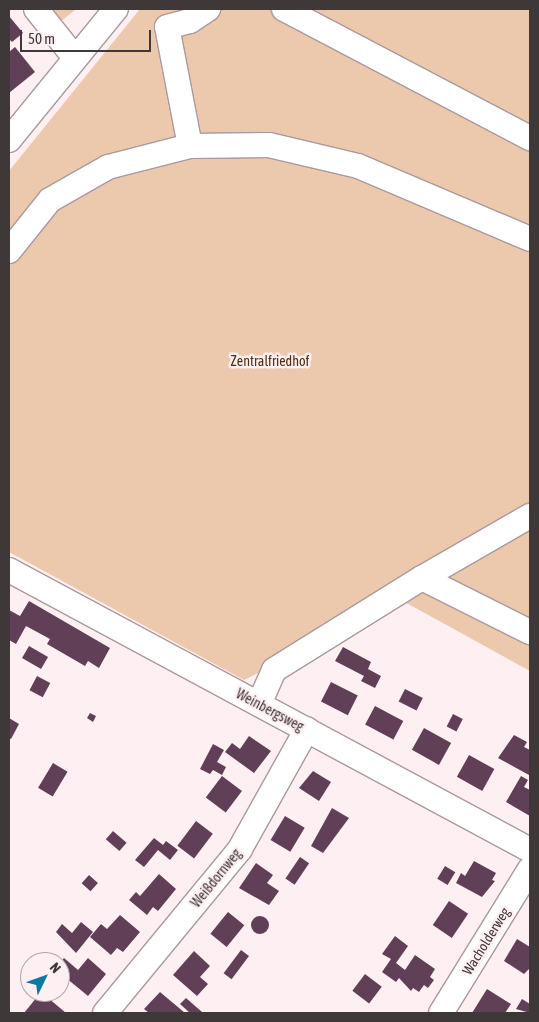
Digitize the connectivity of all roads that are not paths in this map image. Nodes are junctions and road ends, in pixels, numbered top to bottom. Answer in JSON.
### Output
{"nodes":[{"id":1,"x":36,"y":9,"type":"edge"},
{"id":2,"x":116,"y":9,"type":"edge"},
{"id":3,"x":208,"y":9,"type":"edge"},
{"id":4,"x":284,"y":9,"type":"edge"},
{"id":5,"x":75,"y":58,"type":"junction"},
{"id":6,"x":530,"y":138,"type":"edge"},
{"id":7,"x":9,"y":140,"type":"edge"},
{"id":8,"x":190,"y":146,"type":"junction"},
{"id":9,"x":530,"y":238,"type":"edge"},
{"id":10,"x":9,"y":251,"type":"edge"},
{"id":11,"x":530,"y":516,"type":"edge"},
{"id":12,"x":9,"y":570,"type":"edge"},
{"id":13,"x":422,"y":578,"type":"junction"},
{"id":14,"x":530,"y":632,"type":"edge"},
{"id":15,"x":259,"y":704,"type":"junction"},
{"id":16,"x":307,"y":729,"type":"junction"},
{"id":17,"x":530,"y":850,"type":"edge"},
{"id":18,"x":530,"y":869,"type":"edge"},
{"id":19,"x":105,"y":1013,"type":"edge"},
{"id":20,"x":441,"y":1013,"type":"edge"}],
"edges":[{"from":1,"to":5,"type":"street"},
{"from":2,"to":5,"type":"street"},
{"from":3,"to":8,"type":"street"},
{"from":4,"to":6,"type":"street"},
{"from":5,"to":7,"type":"street"},
{"from":8,"to":9,"type":"street"},
{"from":8,"to":10,"type":"street"},
{"from":11,"to":13,"type":"street"},
{"from":12,"to":15,"type":"street","name":"Weinbergsweg"},
{"from":13,"to":14,"type":"street"},
{"from":13,"to":15,"type":"street"},
{"from":15,"to":16,"type":"street","name":"Weinbergsweg"},
{"from":16,"to":17,"type":"street","name":"Weinbergsweg"},
{"from":16,"to":19,"type":"street","name":"Weißdornweg"},
{"from":18,"to":20,"type":"street","name":"Wacholderweg"}]}
